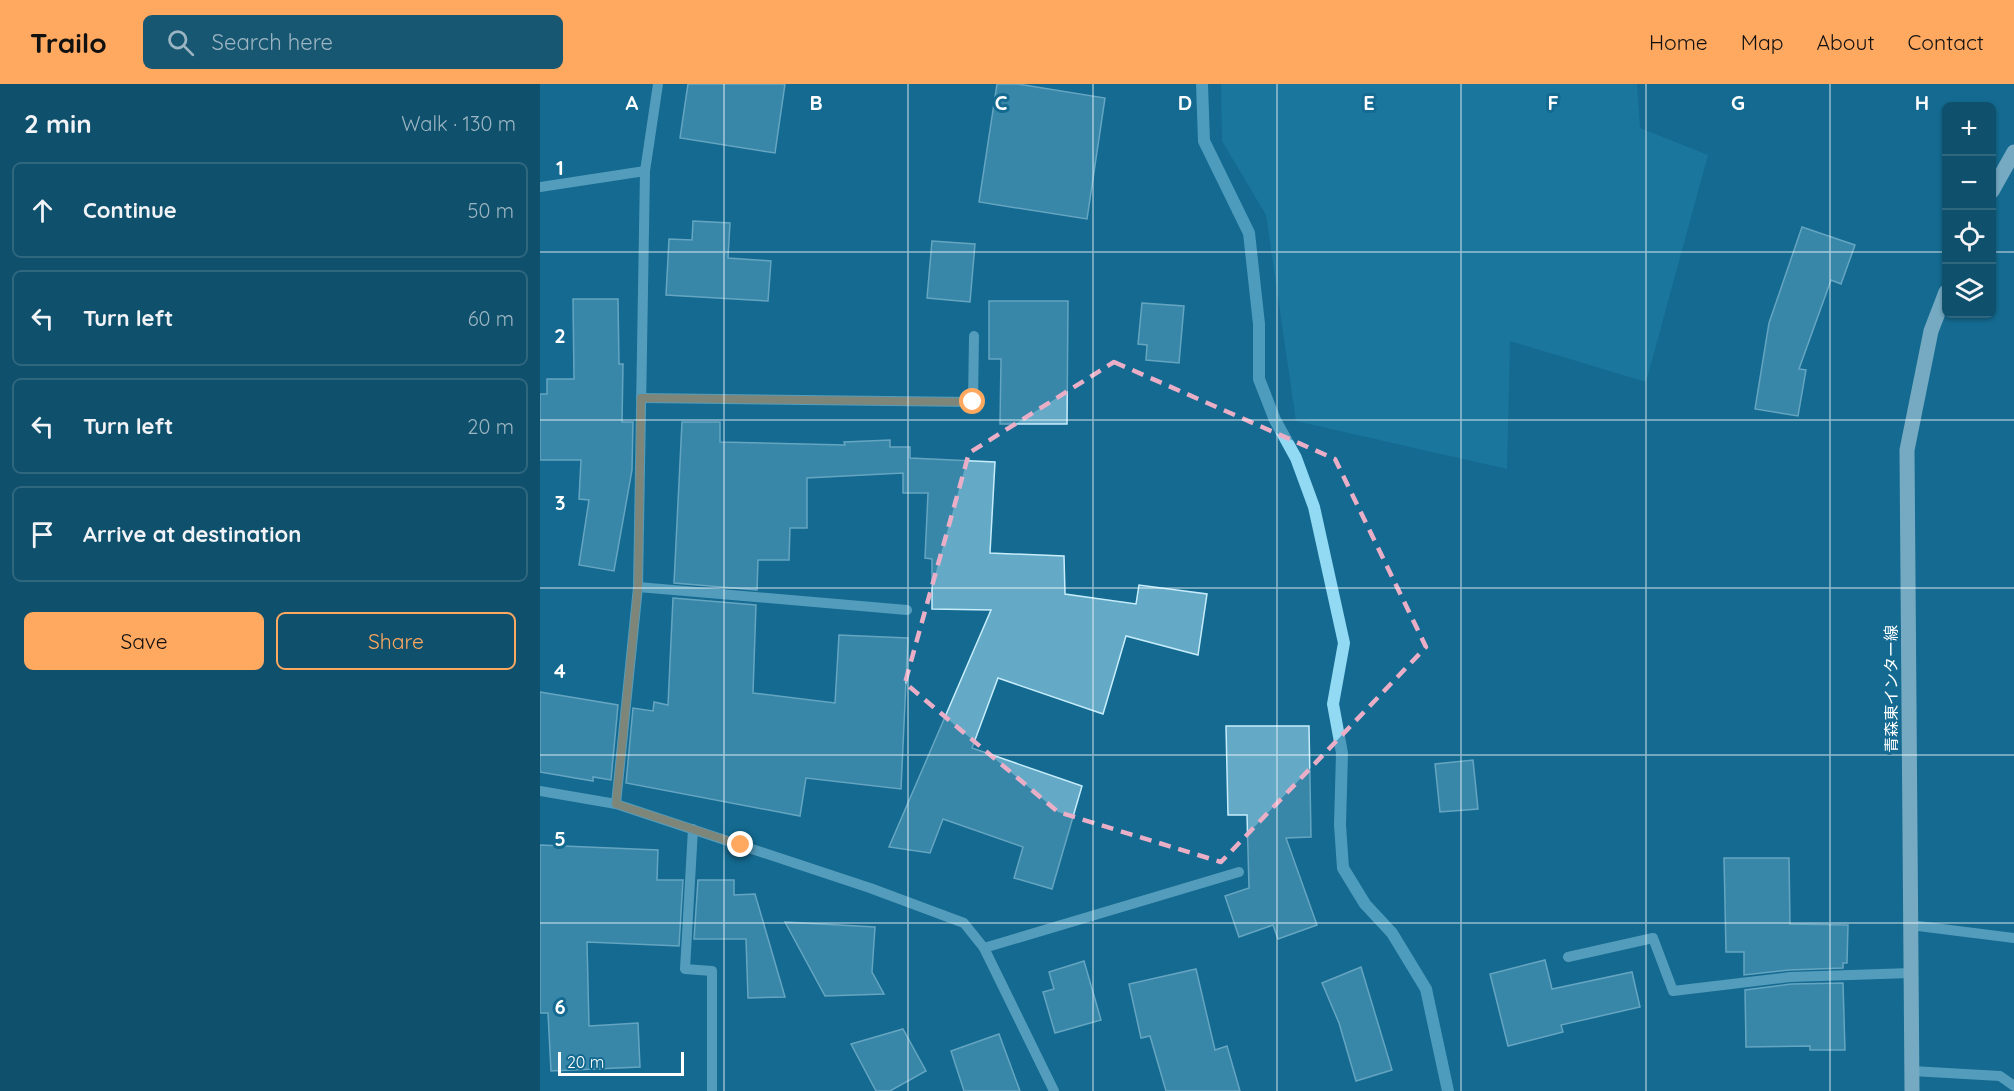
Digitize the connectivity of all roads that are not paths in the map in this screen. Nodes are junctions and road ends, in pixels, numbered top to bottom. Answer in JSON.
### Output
{"nodes":[{"id":1,"x":658,"y":84,"type":"edge"},
{"id":2,"x":2014,"y":152,"type":"edge"},
{"id":3,"x":645,"y":171,"type":"junction"},
{"id":4,"x":1996,"y":184,"type":"edge"},
{"id":5,"x":540,"y":187,"type":"edge"},
{"id":6,"x":1942,"y":303,"type":"edge"},
{"id":7,"x":974,"y":336,"type":"dead end"},
{"id":8,"x":641,"y":398,"type":"junction"},
{"id":9,"x":638,"y":587,"type":"junction"},
{"id":10,"x":907,"y":610,"type":"dead end"},
{"id":11,"x":540,"y":791,"type":"edge"},
{"id":12,"x":616,"y":804,"type":"junction"},
{"id":13,"x":693,"y":829,"type":"junction"},
{"id":14,"x":1239,"y":872,"type":"dead end"},
{"id":15,"x":1910,"y":925,"type":"junction"},
{"id":16,"x":2014,"y":938,"type":"edge"},
{"id":17,"x":984,"y":948,"type":"junction"},
{"id":18,"x":1568,"y":957,"type":"dead end"},
{"id":19,"x":1911,"y":973,"type":"junction"},
{"id":20,"x":1912,"y":1071,"type":"junction"},
{"id":21,"x":2014,"y":1086,"type":"edge"},
{"id":22,"x":712,"y":1091,"type":"edge"},
{"id":23,"x":1054,"y":1091,"type":"edge"},
{"id":24,"x":1912,"y":1091,"type":"edge"}],
"edges":[{"from":1,"to":3,"type":"street"},
{"from":2,"to":4,"type":"main road"},
{"from":3,"to":5,"type":"street"},
{"from":3,"to":8,"type":"street"},
{"from":6,"to":15,"type":"main road","name":"青森東インター線"},
{"from":7,"to":8,"type":"street"},
{"from":8,"to":9,"type":"street"},
{"from":9,"to":10,"type":"street"},
{"from":9,"to":12,"type":"street"},
{"from":11,"to":12,"type":"street"},
{"from":12,"to":13,"type":"street"},
{"from":13,"to":17,"type":"street"},
{"from":13,"to":22,"type":"street"},
{"from":14,"to":17,"type":"street"},
{"from":15,"to":16,"type":"street"},
{"from":15,"to":19,"type":"main road","name":"青森東インター線"},
{"from":17,"to":23,"type":"street"},
{"from":18,"to":19,"type":"street"},
{"from":19,"to":20,"type":"main road","name":"青森東インター線"},
{"from":20,"to":21,"type":"street"},
{"from":20,"to":24,"type":"main road","name":"青森東インター線"}]}
